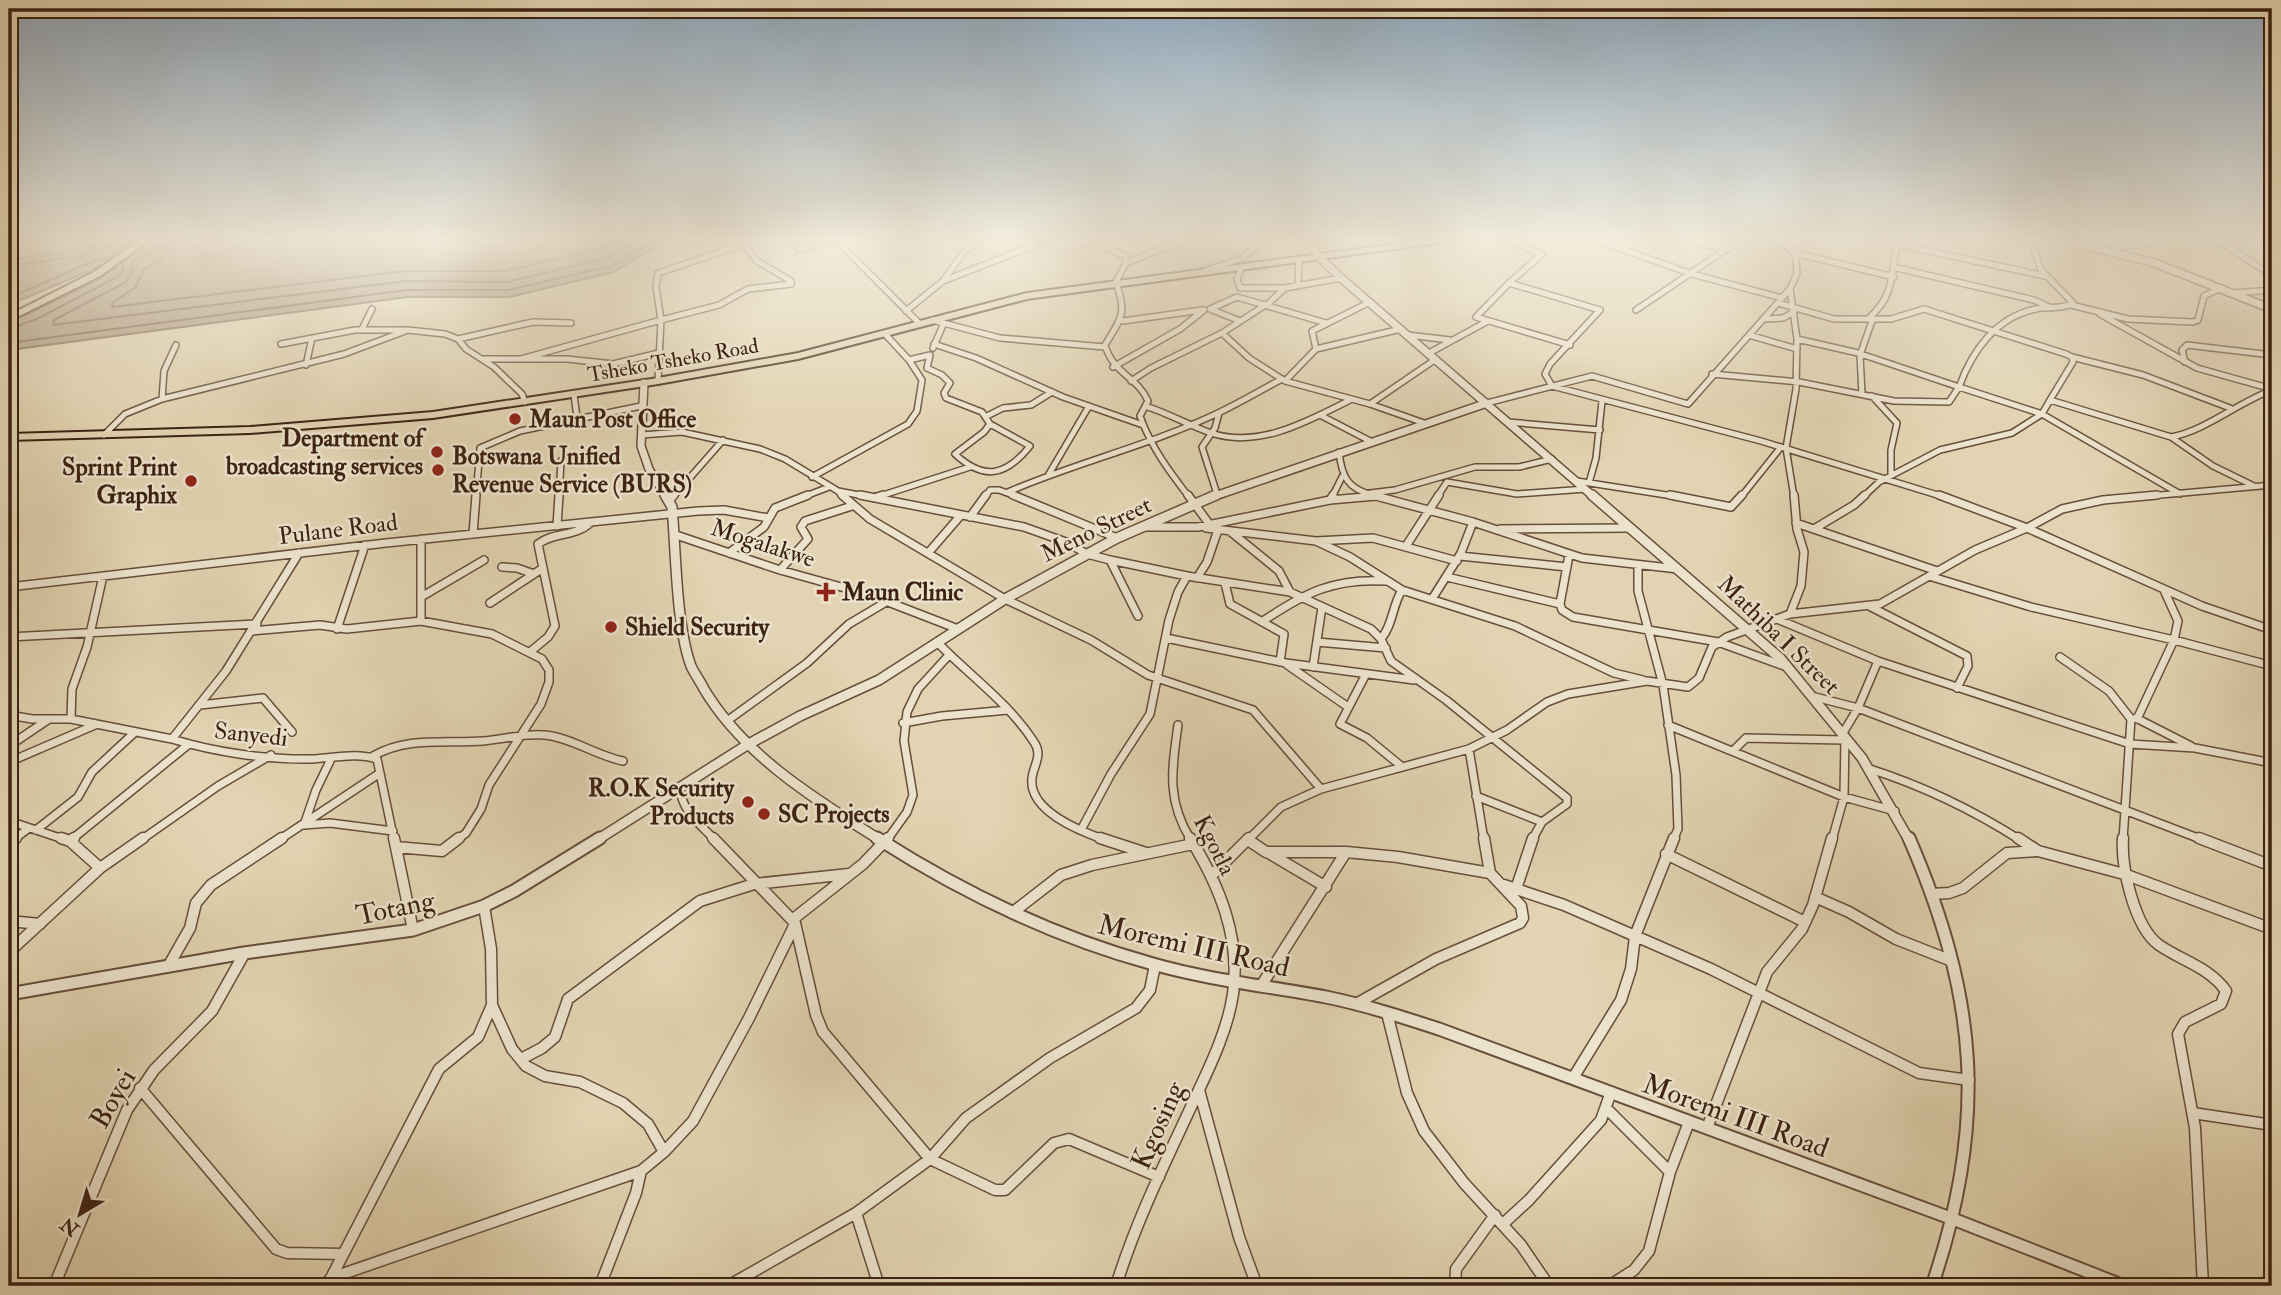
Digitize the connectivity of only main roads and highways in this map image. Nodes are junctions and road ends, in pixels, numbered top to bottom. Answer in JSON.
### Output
{"nodes":[{"id":1,"x":50,"y":298,"type":"edge"},
{"id":2,"x":1017,"y":298,"type":"edge"},
{"id":3,"x":9,"y":318,"type":"edge"},
{"id":4,"x":9,"y":437,"type":"edge"}],
"edges":[{"from":1,"to":3,"type":"highway"},
{"from":2,"to":4,"type":"highway","name":"Tsheko Tsheko Road"}]}
